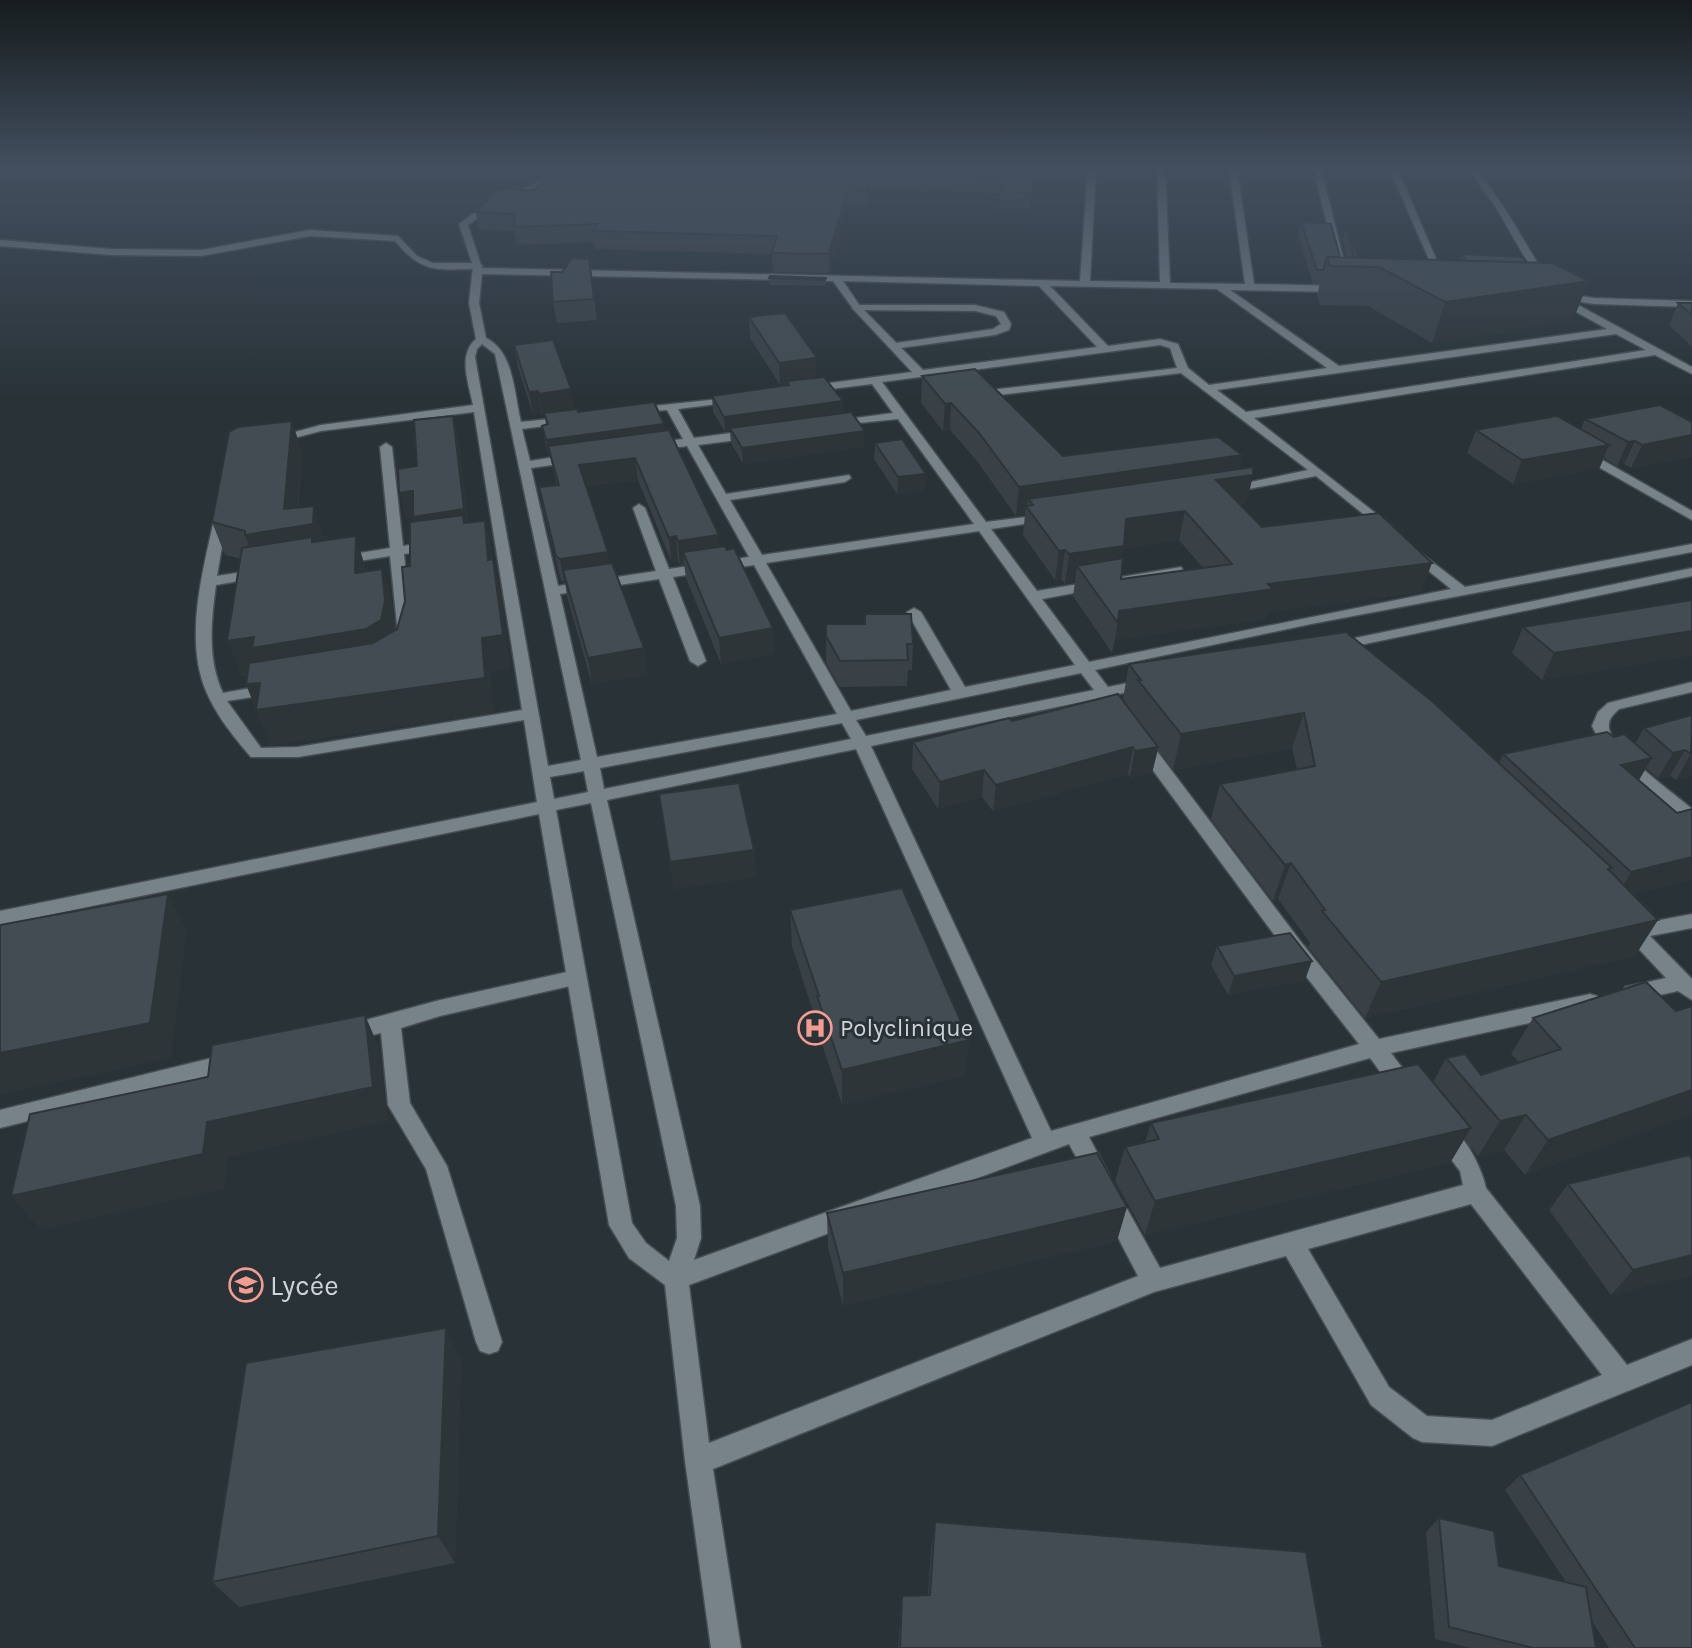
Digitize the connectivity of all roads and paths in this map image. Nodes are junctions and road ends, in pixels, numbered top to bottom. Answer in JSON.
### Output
{"nodes":[{"id":1,"x":24,"y":245,"type":"edge"},
{"id":2,"x":245,"y":245,"type":"edge"},
{"id":3,"x":403,"y":245,"type":"edge"},
{"id":4,"x":470,"y":245,"type":"edge"},
{"id":5,"x":1087,"y":245,"type":"edge"},
{"id":6,"x":1163,"y":245,"type":"edge"},
{"id":7,"x":1244,"y":245,"type":"edge"},
{"id":8,"x":1337,"y":245,"type":"edge"},
{"id":9,"x":1427,"y":245,"type":"edge"},
{"id":10,"x":1522,"y":245,"type":"edge"},
{"id":11,"x":478,"y":269,"type":"junction"},
{"id":12,"x":835,"y":277,"type":"junction"},
{"id":13,"x":1042,"y":283,"type":"junction"},
{"id":14,"x":1085,"y":284,"type":"junction"},
{"id":15,"x":1164,"y":285,"type":"junction"},
{"id":16,"x":1219,"y":286,"type":"junction"},
{"id":17,"x":1250,"y":286,"type":"junction"},
{"id":18,"x":1548,"y":289,"type":"edge"},
{"id":19,"x":1448,"y":292,"type":"edge"},
{"id":20,"x":1692,"y":304,"type":"edge"},
{"id":21,"x":857,"y":308,"type":"junction"},
{"id":22,"x":1616,"y":331,"type":"junction"},
{"id":23,"x":481,"y":340,"type":"junction"},
{"id":24,"x":893,"y":346,"type":"junction"},
{"id":25,"x":1104,"y":348,"type":"junction"},
{"id":26,"x":1660,"y":355,"type":"junction"},
{"id":27,"x":1692,"y":358,"type":"edge"},
{"id":28,"x":1184,"y":370,"type":"junction"},
{"id":29,"x":1337,"y":370,"type":"junction"},
{"id":30,"x":1692,"y":372,"type":"edge"},
{"id":31,"x":920,"y":374,"type":"junction"},
{"id":32,"x":876,"y":380,"type":"junction"},
{"id":33,"x":969,"y":382,"type":"junction"},
{"id":34,"x":1208,"y":388,"type":"junction"},
{"id":35,"x":794,"y":391,"type":"edge"},
{"id":36,"x":753,"y":396,"type":"edge"},
{"id":37,"x":991,"y":404,"type":"edge"},
{"id":38,"x":671,"y":407,"type":"junction"},
{"id":39,"x":478,"y":408,"type":"junction"},
{"id":40,"x":619,"y":413,"type":"edge"},
{"id":41,"x":901,"y":415,"type":"junction"},
{"id":42,"x":1244,"y":416,"type":"junction"},
{"id":43,"x":580,"y":418,"type":"edge"},
{"id":44,"x":822,"y":425,"type":"edge"},
{"id":45,"x":516,"y":426,"type":"junction"},
{"id":46,"x":770,"y":432,"type":"edge"},
{"id":47,"x":691,"y":442,"type":"junction"},
{"id":48,"x":258,"y":444,"type":"edge"},
{"id":49,"x":1567,"y":444,"type":"edge"},
{"id":50,"x":386,"y":447,"type":"dead end"},
{"id":51,"x":640,"y":449,"type":"edge"},
{"id":52,"x":588,"y":456,"type":"edge"},
{"id":53,"x":524,"y":465,"type":"junction"},
{"id":54,"x":1318,"y":472,"type":"junction"},
{"id":55,"x":845,"y":478,"type":"dead end"},
{"id":56,"x":1212,"y":493,"type":"edge"},
{"id":57,"x":722,"y":498,"type":"junction"},
{"id":58,"x":224,"y":500,"type":"edge"},
{"id":59,"x":639,"y":508,"type":"dead end"},
{"id":60,"x":1064,"y":515,"type":"edge"},
{"id":61,"x":1692,"y":516,"type":"edge"},
{"id":62,"x":983,"y":527,"type":"junction"},
{"id":63,"x":447,"y":544,"type":"edge"},
{"id":64,"x":1692,"y":548,"type":"edge"},
{"id":65,"x":394,"y":552,"type":"junction"},
{"id":66,"x":757,"y":559,"type":"junction"},
{"id":67,"x":328,"y":562,"type":"edge"},
{"id":68,"x":1176,"y":570,"type":"edge"},
{"id":69,"x":274,"y":571,"type":"edge"},
{"id":70,"x":1692,"y":572,"type":"edge"},
{"id":71,"x":665,"y":573,"type":"junction"},
{"id":72,"x":207,"y":582,"type":"junction"},
{"id":73,"x":551,"y":591,"type":"junction"},
{"id":74,"x":1462,"y":592,"type":"junction"},
{"id":75,"x":1033,"y":596,"type":"junction"},
{"id":76,"x":914,"y":612,"type":"dead end"},
{"id":77,"x":1311,"y":620,"type":"junction"},
{"id":78,"x":403,"y":646,"type":"edge"},
{"id":79,"x":1331,"y":647,"type":"junction"},
{"id":80,"x":698,"y":662,"type":"dead end"},
{"id":81,"x":1358,"y":665,"type":"edge"},
{"id":82,"x":1085,"y":668,"type":"junction"},
{"id":83,"x":1167,"y":680,"type":"edge"},
{"id":84,"x":288,"y":686,"type":"edge"},
{"id":85,"x":1692,"y":687,"type":"edge"},
{"id":86,"x":1103,"y":692,"type":"junction"},
{"id":87,"x":960,"y":694,"type":"junction"},
{"id":88,"x":220,"y":698,"type":"junction"},
{"id":89,"x":531,"y":714,"type":"junction"},
{"id":90,"x":846,"y":717,"type":"junction"},
{"id":91,"x":862,"y":744,"type":"junction"},
{"id":92,"x":589,"y":763,"type":"junction"},
{"id":93,"x":541,"y":773,"type":"junction"},
{"id":94,"x":596,"y":796,"type":"junction"},
{"id":95,"x":546,"y":806,"type":"junction"},
{"id":96,"x":1692,"y":818,"type":"edge"},
{"id":97,"x":1616,"y":913,"type":"edge"},
{"id":98,"x":0,"y":918,"type":"edge"},
{"id":99,"x":1692,"y":921,"type":"edge"},
{"id":100,"x":1636,"y":932,"type":"junction"},
{"id":101,"x":576,"y":978,"type":"junction"},
{"id":102,"x":1687,"y":987,"type":"edge"},
{"id":103,"x":390,"y":1023,"type":"junction"},
{"id":104,"x":323,"y":1039,"type":"edge"},
{"id":105,"x":1375,"y":1048,"type":"junction"},
{"id":106,"x":255,"y":1056,"type":"edge"},
{"id":107,"x":0,"y":1119,"type":"edge"},
{"id":108,"x":1074,"y":1132,"type":"junction"},
{"id":109,"x":1045,"y":1142,"type":"junction"},
{"id":110,"x":1476,"y":1192,"type":"junction"},
{"id":111,"x":1292,"y":1244,"type":"junction"},
{"id":112,"x":676,"y":1278,"type":"junction"},
{"id":113,"x":1154,"y":1281,"type":"junction"},
{"id":114,"x":489,"y":1342,"type":"dead end"},
{"id":115,"x":1692,"y":1352,"type":"edge"},
{"id":116,"x":1622,"y":1380,"type":"junction"},
{"id":117,"x":698,"y":1461,"type":"junction"},
{"id":118,"x":726,"y":1648,"type":"edge"}],
"edges":[{"from":1,"to":2,"type":"street"},
{"from":3,"to":11,"type":"street"},
{"from":4,"to":11,"type":"street"},
{"from":5,"to":14,"type":"street"},
{"from":6,"to":15,"type":"street"},
{"from":7,"to":17,"type":"street"},
{"from":8,"to":17,"type":"street"},
{"from":9,"to":19,"type":"street"},
{"from":10,"to":18,"type":"street"},
{"from":11,"to":12,"type":"street"},
{"from":11,"to":23,"type":"street"},
{"from":12,"to":13,"type":"street"},
{"from":12,"to":21,"type":"street"},
{"from":13,"to":14,"type":"street"},
{"from":13,"to":25,"type":"street"},
{"from":14,"to":15,"type":"street"},
{"from":15,"to":16,"type":"street"},
{"from":16,"to":17,"type":"street"},
{"from":16,"to":29,"type":"street"},
{"from":20,"to":22,"type":"street"},
{"from":21,"to":24,"type":"street"},
{"from":21,"to":24,"type":"street"},
{"from":22,"to":26,"type":"street"},
{"from":22,"to":29,"type":"street"},
{"from":23,"to":39,"type":"street"},
{"from":23,"to":45,"type":"street"},
{"from":24,"to":31,"type":"street"},
{"from":25,"to":28,"type":"street"},
{"from":25,"to":33,"type":"street"},
{"from":26,"to":27,"type":"street"},
{"from":26,"to":30,"type":"street"},
{"from":26,"to":42,"type":"street"},
{"from":28,"to":33,"type":"street"},
{"from":28,"to":34,"type":"street"},
{"from":29,"to":34,"type":"street"},
{"from":31,"to":32,"type":"street"},
{"from":31,"to":33,"type":"street"},
{"from":32,"to":35,"type":"street"},
{"from":32,"to":41,"type":"street"},
{"from":33,"to":37,"type":"street"},
{"from":34,"to":42,"type":"street"},
{"from":36,"to":38,"type":"street"},
{"from":38,"to":40,"type":"street"},
{"from":38,"to":47,"type":"street"},
{"from":39,"to":48,"type":"street"},
{"from":39,"to":89,"type":"street"},
{"from":41,"to":44,"type":"street"},
{"from":41,"to":62,"type":"street"},
{"from":42,"to":54,"type":"street"},
{"from":43,"to":45,"type":"street"},
{"from":45,"to":53,"type":"street"},
{"from":46,"to":47,"type":"street"},
{"from":47,"to":51,"type":"street"},
{"from":47,"to":57,"type":"street"},
{"from":49,"to":61,"type":"street"},
{"from":50,"to":65,"type":"street"},
{"from":52,"to":53,"type":"street"},
{"from":53,"to":73,"type":"street"},
{"from":54,"to":56,"type":"street"},
{"from":54,"to":74,"type":"street"},
{"from":55,"to":57,"type":"street"},
{"from":57,"to":66,"type":"street"},
{"from":58,"to":72,"type":"street"},
{"from":59,"to":71,"type":"street"},
{"from":60,"to":62,"type":"street"},
{"from":62,"to":66,"type":"street"},
{"from":62,"to":75,"type":"street"},
{"from":63,"to":65,"type":"street"},
{"from":64,"to":74,"type":"street"},
{"from":65,"to":67,"type":"street"},
{"from":65,"to":78,"type":"street"},
{"from":66,"to":71,"type":"street"},
{"from":66,"to":90,"type":"street"},
{"from":68,"to":75,"type":"street"},
{"from":69,"to":72,"type":"street"},
{"from":70,"to":79,"type":"street"},
{"from":71,"to":73,"type":"street"},
{"from":71,"to":80,"type":"street"},
{"from":72,"to":88,"type":"street"},
{"from":73,"to":92,"type":"street"},
{"from":74,"to":77,"type":"street"},
{"from":75,"to":82,"type":"street"},
{"from":76,"to":87,"type":"street"},
{"from":77,"to":79,"type":"street"},
{"from":77,"to":82,"type":"street"},
{"from":79,"to":81,"type":"street"},
{"from":82,"to":86,"type":"street"},
{"from":82,"to":87,"type":"street"},
{"from":83,"to":86,"type":"street"},
{"from":84,"to":88,"type":"street"},
{"from":85,"to":96,"type":"street"},
{"from":86,"to":91,"type":"street"},
{"from":86,"to":105,"type":"street"},
{"from":87,"to":90,"type":"street"},
{"from":88,"to":89,"type":"street"},
{"from":89,"to":93,"type":"street"},
{"from":90,"to":91,"type":"street"},
{"from":90,"to":92,"type":"street"},
{"from":91,"to":94,"type":"street"},
{"from":91,"to":109,"type":"street"},
{"from":92,"to":93,"type":"street"},
{"from":92,"to":94,"type":"street"},
{"from":93,"to":95,"type":"street"},
{"from":94,"to":95,"type":"street"},
{"from":94,"to":112,"type":"street"},
{"from":95,"to":98,"type":"street"},
{"from":95,"to":101,"type":"street"},
{"from":97,"to":100,"type":"street"},
{"from":99,"to":100,"type":"street"},
{"from":100,"to":102,"type":"street"},
{"from":101,"to":103,"type":"street"},
{"from":101,"to":112,"type":"street"},
{"from":102,"to":105,"type":"street"},
{"from":103,"to":104,"type":"street"},
{"from":103,"to":114,"type":"street"},
{"from":105,"to":108,"type":"street"},
{"from":105,"to":110,"type":"street"},
{"from":106,"to":107,"type":"street"},
{"from":108,"to":109,"type":"street"},
{"from":108,"to":113,"type":"street"},
{"from":109,"to":112,"type":"street"},
{"from":110,"to":111,"type":"street"},
{"from":110,"to":116,"type":"street"},
{"from":111,"to":113,"type":"street"},
{"from":111,"to":116,"type":"street"},
{"from":112,"to":117,"type":"street"},
{"from":113,"to":117,"type":"street"},
{"from":115,"to":116,"type":"street"},
{"from":117,"to":118,"type":"street"}]}
